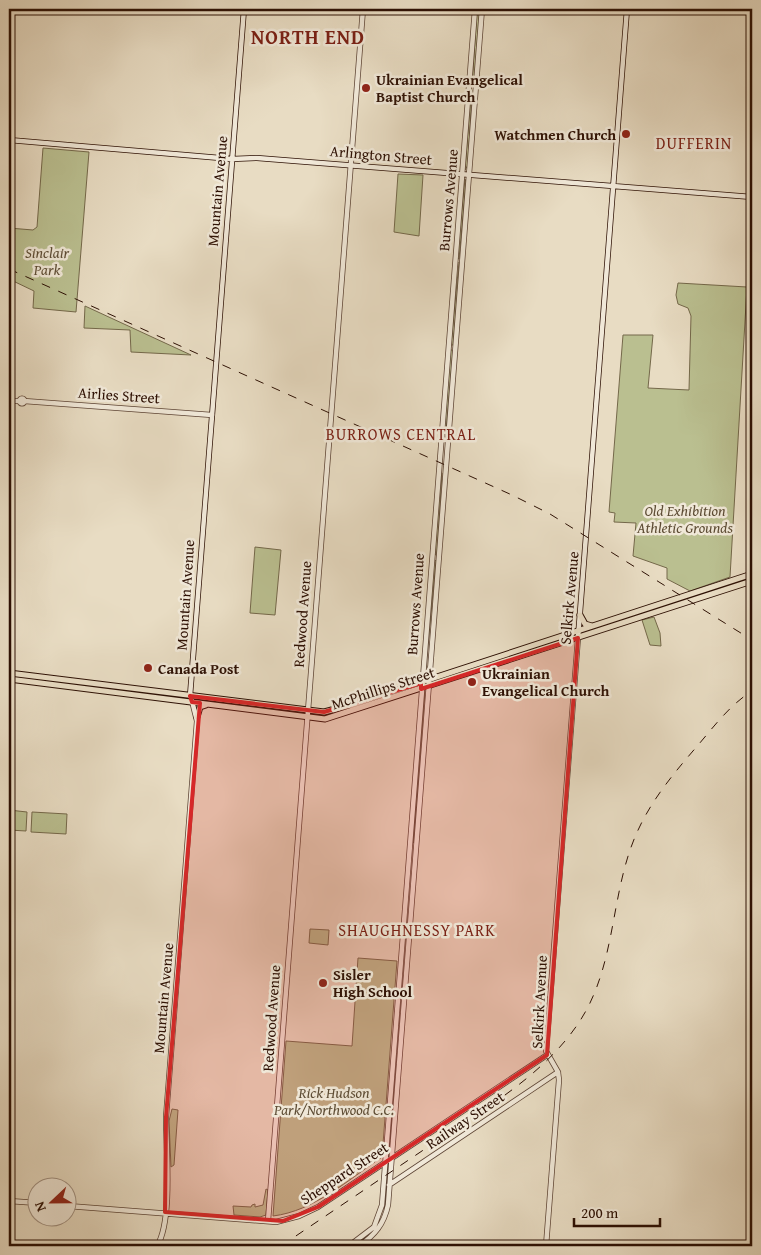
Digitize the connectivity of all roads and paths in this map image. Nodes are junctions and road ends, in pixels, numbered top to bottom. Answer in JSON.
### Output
{"nodes":[{"id":1,"x":244,"y":9,"type":"edge"},
{"id":2,"x":363,"y":9,"type":"edge"},
{"id":3,"x":475,"y":9,"type":"edge"},
{"id":4,"x":482,"y":9,"type":"edge"},
{"id":5,"x":628,"y":9,"type":"edge"},
{"id":6,"x":9,"y":140,"type":"edge"},
{"id":7,"x":232,"y":159,"type":"junction"},
{"id":8,"x":350,"y":165,"type":"junction"},
{"id":9,"x":462,"y":174,"type":"junction"},
{"id":10,"x":468,"y":175,"type":"junction"},
{"id":11,"x":614,"y":186,"type":"junction"},
{"id":12,"x":752,"y":197,"type":"edge"},
{"id":13,"x":9,"y":401,"type":"edge"},
{"id":14,"x":212,"y":415,"type":"junction"},
{"id":15,"x":749,"y":575,"type":"edge"},
{"id":16,"x":751,"y":581,"type":"edge"},
{"id":17,"x":709,"y":592,"type":"junction"},
{"id":18,"x":580,"y":616,"type":"junction"},
{"id":19,"x":616,"y":618,"type":"junction"},
{"id":20,"x":619,"y":625,"type":"junction"},
{"id":21,"x":595,"y":626,"type":"junction"},
{"id":22,"x":579,"y":631,"type":"junction"},
{"id":23,"x":578,"y":638,"type":"junction"},
{"id":24,"x":9,"y":673,"type":"edge"},
{"id":25,"x":9,"y":679,"type":"edge"},
{"id":26,"x":428,"y":680,"type":"junction"},
{"id":27,"x":422,"y":682,"type":"junction"},
{"id":28,"x":428,"y":687,"type":"junction"},
{"id":29,"x":422,"y":689,"type":"junction"},
{"id":30,"x":190,"y":696,"type":"junction"},
{"id":31,"x":192,"y":702,"type":"junction"},
{"id":32,"x":207,"y":704,"type":"junction"},
{"id":33,"x":307,"y":711,"type":"junction"},
{"id":34,"x":196,"y":717,"type":"junction"},
{"id":35,"x":307,"y":718,"type":"junction"},
{"id":36,"x":547,"y":1055,"type":"junction"},
{"id":37,"x":558,"y":1072,"type":"junction"},
{"id":38,"x":392,"y":1158,"type":"junction"},
{"id":39,"x":386,"y":1162,"type":"junction"},
{"id":40,"x":387,"y":1185,"type":"junction"},
{"id":41,"x":9,"y":1201,"type":"edge"},
{"id":42,"x":28,"y":1202,"type":"edge"},
{"id":43,"x":78,"y":1207,"type":"edge"},
{"id":44,"x":165,"y":1212,"type":"junction"},
{"id":45,"x":268,"y":1221,"type":"junction"},
{"id":46,"x":157,"y":1246,"type":"edge"},
{"id":47,"x":348,"y":1246,"type":"edge"},
{"id":48,"x":359,"y":1246,"type":"edge"},
{"id":49,"x":546,"y":1246,"type":"edge"}],
"edges":[{"from":1,"to":7,"type":"street","name":"Mountain Avenue"},
{"from":2,"to":8,"type":"street","name":"Redwood Avenue"},
{"from":3,"to":9,"type":"street","name":"Burrows Avenue"},
{"from":4,"to":10,"type":"street","name":"Burrows Avenue"},
{"from":5,"to":11,"type":"street","name":"Selkirk Avenue"},
{"from":6,"to":7,"type":"street","name":"Arlington Street"},
{"from":7,"to":8,"type":"street","name":"Arlington Street"},
{"from":7,"to":14,"type":"street","name":"Mountain Avenue"},
{"from":8,"to":9,"type":"street","name":"Arlington Street"},
{"from":8,"to":33,"type":"street","name":"Redwood Avenue"},
{"from":9,"to":10,"type":"street","name":"Arlington Street"},
{"from":9,"to":27,"type":"street","name":"Burrows Avenue"},
{"from":10,"to":11,"type":"street","name":"Arlington Street"},
{"from":10,"to":26,"type":"street","name":"Burrows Avenue"},
{"from":11,"to":12,"type":"street","name":"Arlington Street"},
{"from":11,"to":18,"type":"street","name":"Selkirk Avenue"},
{"from":13,"to":14,"type":"street","name":"Airlies Street"},
{"from":14,"to":30,"type":"street","name":"Mountain Avenue"},
{"from":15,"to":16,"type":"main road"},
{"from":15,"to":17,"type":"main road","name":"McPhillips Street"},
{"from":16,"to":17,"type":"main road","name":"McPhillips Street"},
{"from":17,"to":19,"type":"main road","name":"McPhillips Street"},
{"from":17,"to":20,"type":"main road","name":"McPhillips Street"},
{"from":18,"to":21,"type":"main road"},
{"from":18,"to":22,"type":"street","name":"Selkirk Avenue"},
{"from":19,"to":20,"type":"main road"},
{"from":19,"to":21,"type":"main road","name":"McPhillips Street"},
{"from":20,"to":23,"type":"main road","name":"McPhillips Street"},
{"from":21,"to":22,"type":"main road","name":"McPhillips Street"},
{"from":22,"to":23,"type":"street","name":"Selkirk Avenue"},
{"from":22,"to":26,"type":"main road","name":"McPhillips Street"},
{"from":23,"to":28,"type":"main road","name":"McPhillips Street"},
{"from":23,"to":36,"type":"street","name":"Selkirk Avenue"},
{"from":24,"to":30,"type":"main road","name":"McPhillips Street"},
{"from":25,"to":31,"type":"main road","name":"McPhillips Street"},
{"from":26,"to":27,"type":"main road","name":"McPhillips Street"},
{"from":26,"to":28,"type":"street","name":"Burrows Avenue"},
{"from":27,"to":29,"type":"street","name":"Burrows Avenue"},
{"from":27,"to":33,"type":"main road","name":"McPhillips Street"},
{"from":28,"to":29,"type":"main road","name":"McPhillips Street"},
{"from":28,"to":38,"type":"street","name":"Burrows Avenue"},
{"from":29,"to":35,"type":"main road","name":"McPhillips Street"},
{"from":29,"to":39,"type":"street","name":"Burrows Avenue"},
{"from":30,"to":31,"type":"street","name":"Mountain Avenue"},
{"from":30,"to":33,"type":"main road","name":"McPhillips Street"},
{"from":31,"to":32,"type":"main road","name":"McPhillips Street"},
{"from":31,"to":34,"type":"street","name":"Mountain Avenue"},
{"from":32,"to":34,"type":"main road"},
{"from":32,"to":35,"type":"main road","name":"McPhillips Street"},
{"from":33,"to":35,"type":"street","name":"Redwood Avenue"},
{"from":34,"to":44,"type":"street","name":"Mountain Avenue"},
{"from":35,"to":45,"type":"street","name":"Redwood Avenue"},
{"from":36,"to":37,"type":"street","name":"Selkirk Avenue"},
{"from":36,"to":38,"type":"street","name":"Sheppard Street"},
{"from":37,"to":40,"type":"street","name":"Railway Street"},
{"from":37,"to":49,"type":"street"},
{"from":38,"to":39,"type":"street","name":"Sheppard Street"},
{"from":38,"to":40,"type":"street","name":"Burrows Avenue"},
{"from":39,"to":40,"type":"street","name":"Burrows Avenue"},
{"from":39,"to":45,"type":"street","name":"Sheppard Street"},
{"from":40,"to":47,"type":"street","name":"Burrows Avenue"},
{"from":40,"to":48,"type":"street","name":"Burrows Avenue"},
{"from":41,"to":42,"type":"street"},
{"from":43,"to":44,"type":"street","name":"Sheppard Street"},
{"from":44,"to":45,"type":"street","name":"Sheppard Street"},
{"from":44,"to":46,"type":"street","name":"Mountain Avenue"}]}
